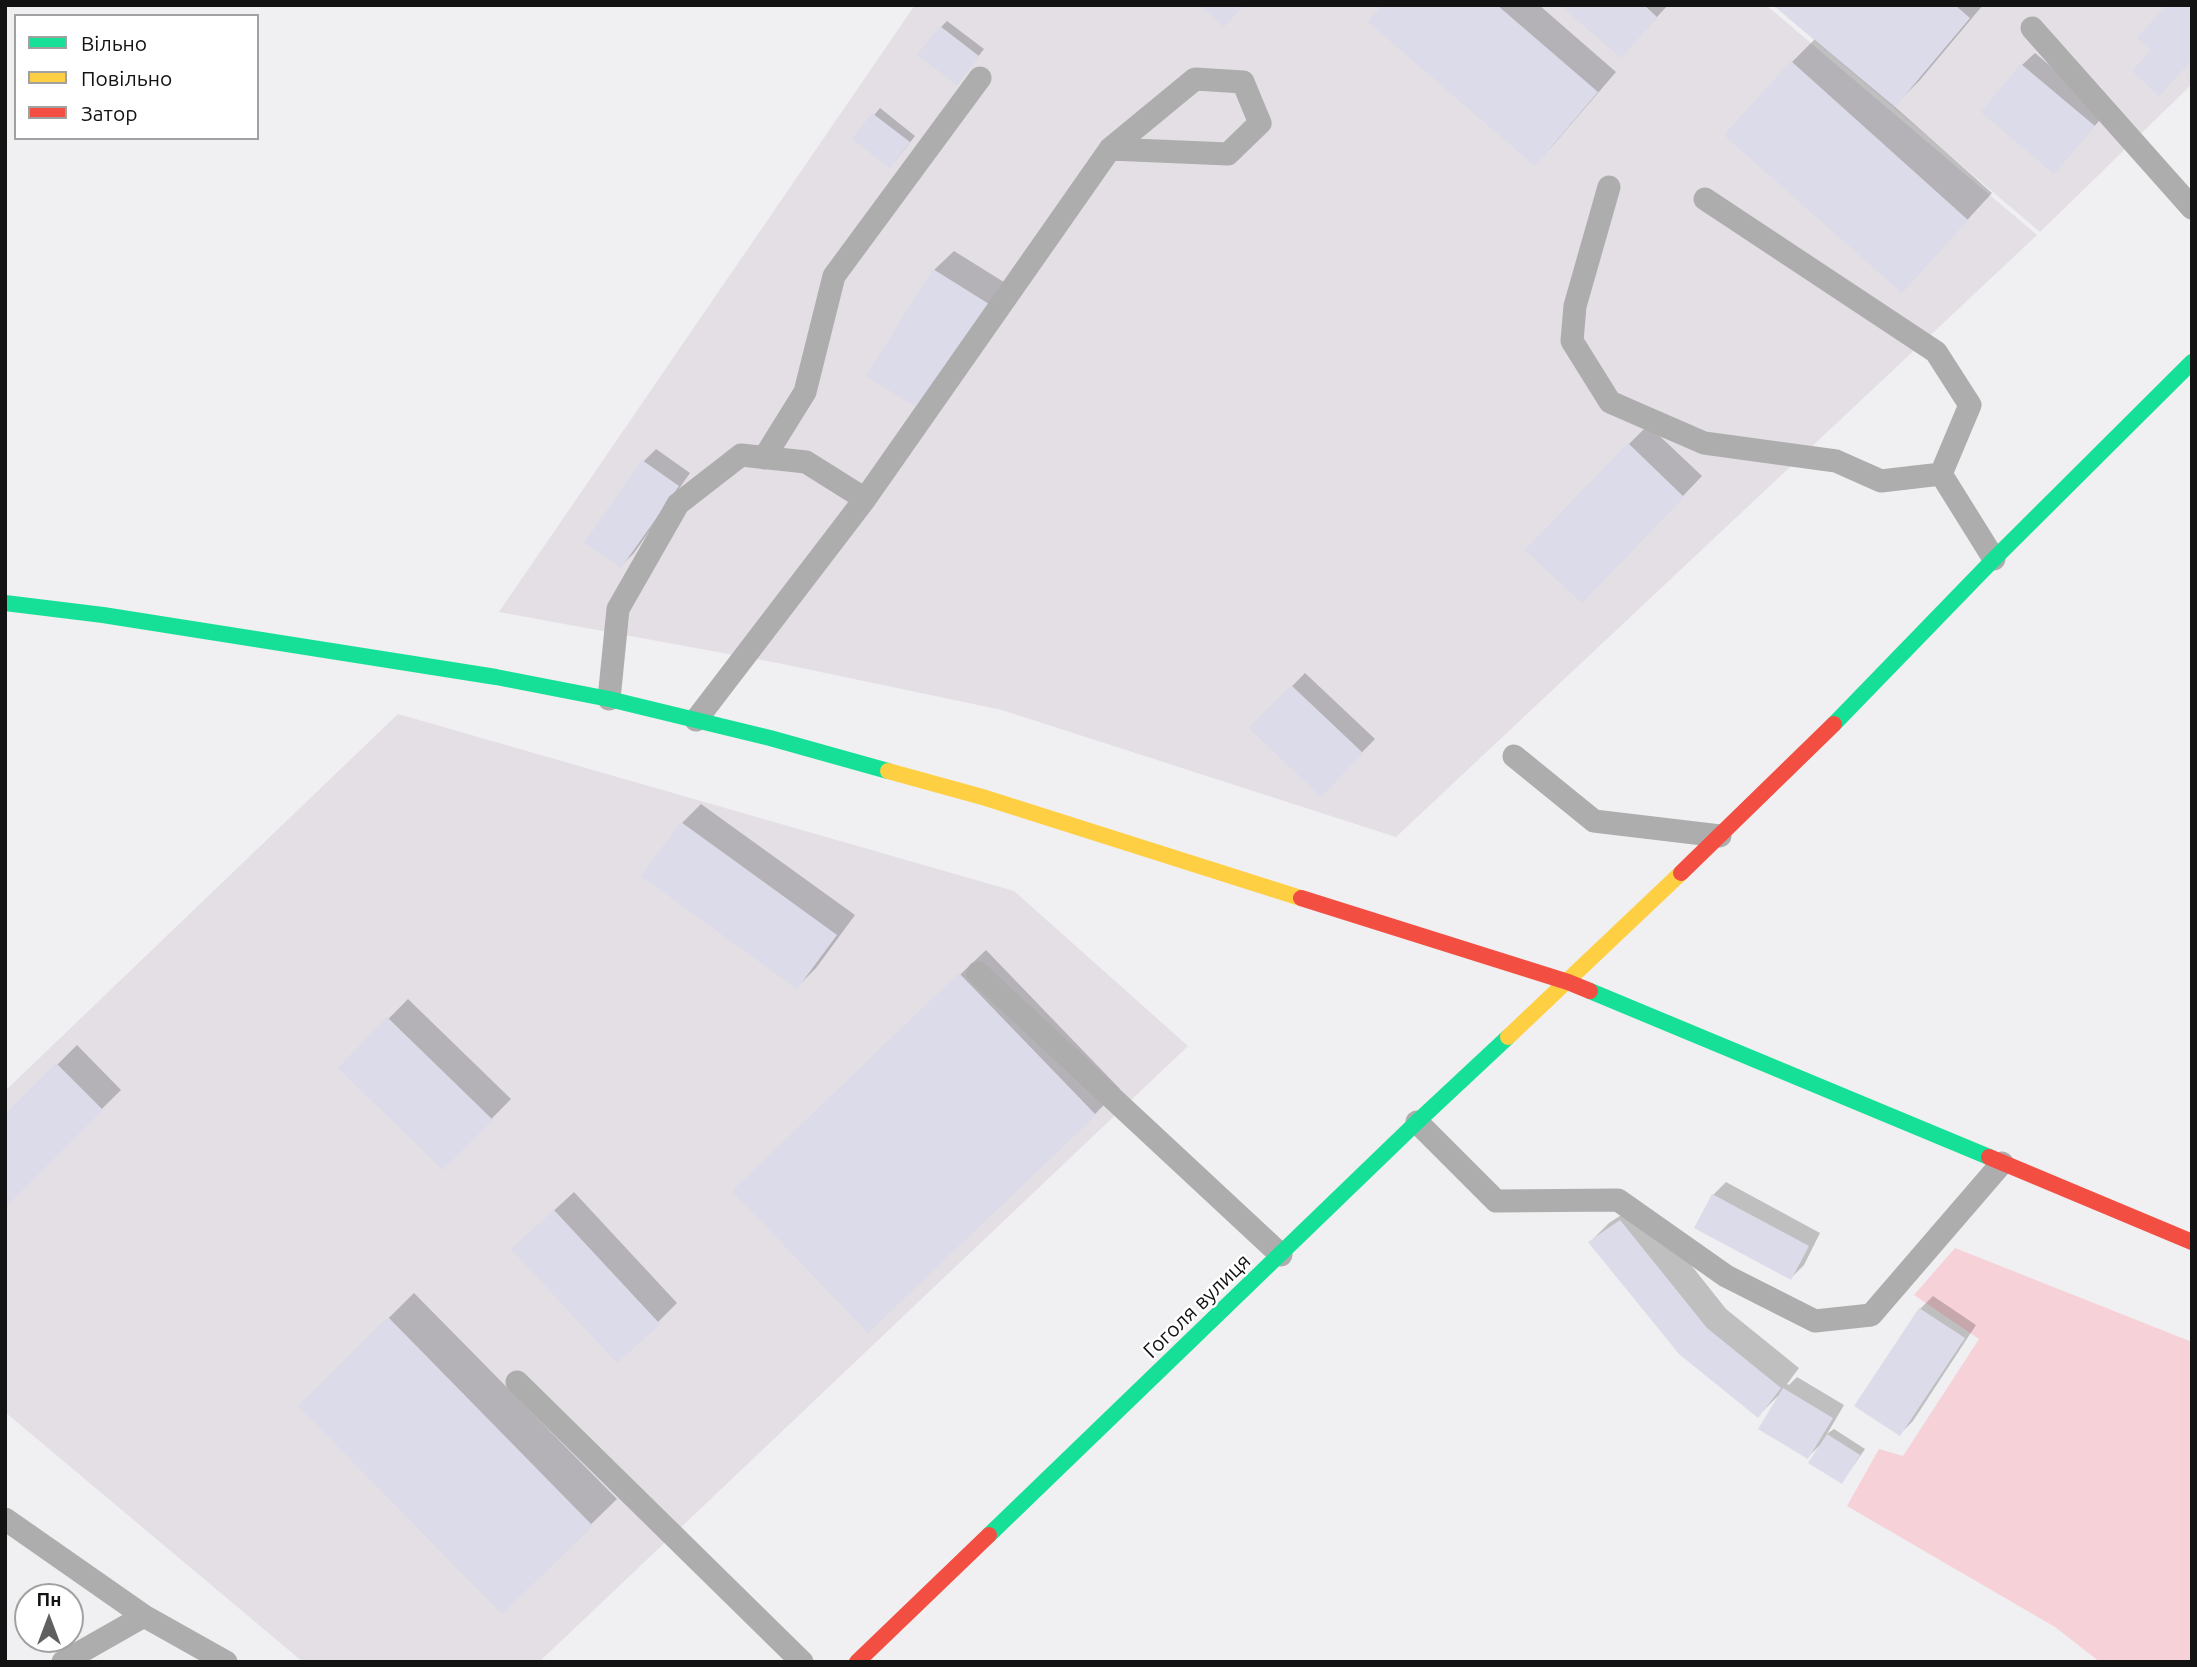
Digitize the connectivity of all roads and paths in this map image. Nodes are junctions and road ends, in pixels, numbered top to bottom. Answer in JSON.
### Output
{"nodes":[{"id":1,"x":2032,"y":28,"type":"dead end"},
{"id":2,"x":980,"y":78,"type":"dead end"},
{"id":3,"x":1110,"y":149,"type":"junction"},
{"id":4,"x":1609,"y":187,"type":"dead end"},
{"id":5,"x":1705,"y":199,"type":"dead end"},
{"id":6,"x":2192,"y":208,"type":"edge"},
{"id":7,"x":2192,"y":362,"type":"edge"},
{"id":8,"x":764,"y":458,"type":"junction"},
{"id":9,"x":1941,"y":474,"type":"junction"},
{"id":10,"x":865,"y":499,"type":"junction"},
{"id":11,"x":1994,"y":559,"type":"junction"},
{"id":12,"x":5,"y":603,"type":"edge"},
{"id":13,"x":609,"y":699,"type":"junction"},
{"id":14,"x":696,"y":720,"type":"junction"},
{"id":15,"x":1514,"y":756,"type":"dead end"},
{"id":16,"x":1720,"y":836,"type":"junction"},
{"id":17,"x":978,"y":974,"type":"dead end"},
{"id":18,"x":1568,"y":982,"type":"junction"},
{"id":19,"x":1417,"y":1122,"type":"junction"},
{"id":20,"x":2002,"y":1163,"type":"junction"},
{"id":21,"x":2192,"y":1242,"type":"edge"},
{"id":22,"x":1281,"y":1255,"type":"junction"},
{"id":23,"x":517,"y":1382,"type":"dead end"},
{"id":24,"x":5,"y":1519,"type":"edge"},
{"id":25,"x":144,"y":1616,"type":"junction"},
{"id":26,"x":63,"y":1662,"type":"edge"},
{"id":27,"x":226,"y":1662,"type":"edge"},
{"id":28,"x":802,"y":1662,"type":"edge"},
{"id":29,"x":857,"y":1662,"type":"edge"}],
"edges":[{"from":1,"to":6,"type":"lane"},
{"from":2,"to":8,"type":"lane"},
{"from":3,"to":3,"type":"lane"},
{"from":3,"to":10,"type":"lane"},
{"from":4,"to":9,"type":"lane"},
{"from":5,"to":9,"type":"lane"},
{"from":7,"to":11,"type":"main road","name":"Гоголя вулиця"},
{"from":8,"to":10,"type":"lane"},
{"from":8,"to":13,"type":"lane"},
{"from":9,"to":11,"type":"lane"},
{"from":10,"to":14,"type":"lane"},
{"from":11,"to":16,"type":"main road","name":"Гоголя вулиця"},
{"from":12,"to":13,"type":"main road"},
{"from":13,"to":14,"type":"main road"},
{"from":14,"to":18,"type":"main road"},
{"from":15,"to":16,"type":"lane"},
{"from":16,"to":18,"type":"main road","name":"Гоголя вулиця"},
{"from":17,"to":22,"type":"lane"},
{"from":18,"to":19,"type":"main road","name":"Гоголя вулиця"},
{"from":18,"to":20,"type":"main road"},
{"from":19,"to":20,"type":"lane"},
{"from":19,"to":22,"type":"main road","name":"Гоголя вулиця"},
{"from":20,"to":21,"type":"main road"},
{"from":22,"to":29,"type":"main road","name":"Гоголя вулиця"},
{"from":23,"to":28,"type":"lane"},
{"from":24,"to":25,"type":"lane"},
{"from":25,"to":26,"type":"lane"},
{"from":25,"to":27,"type":"lane"}]}
